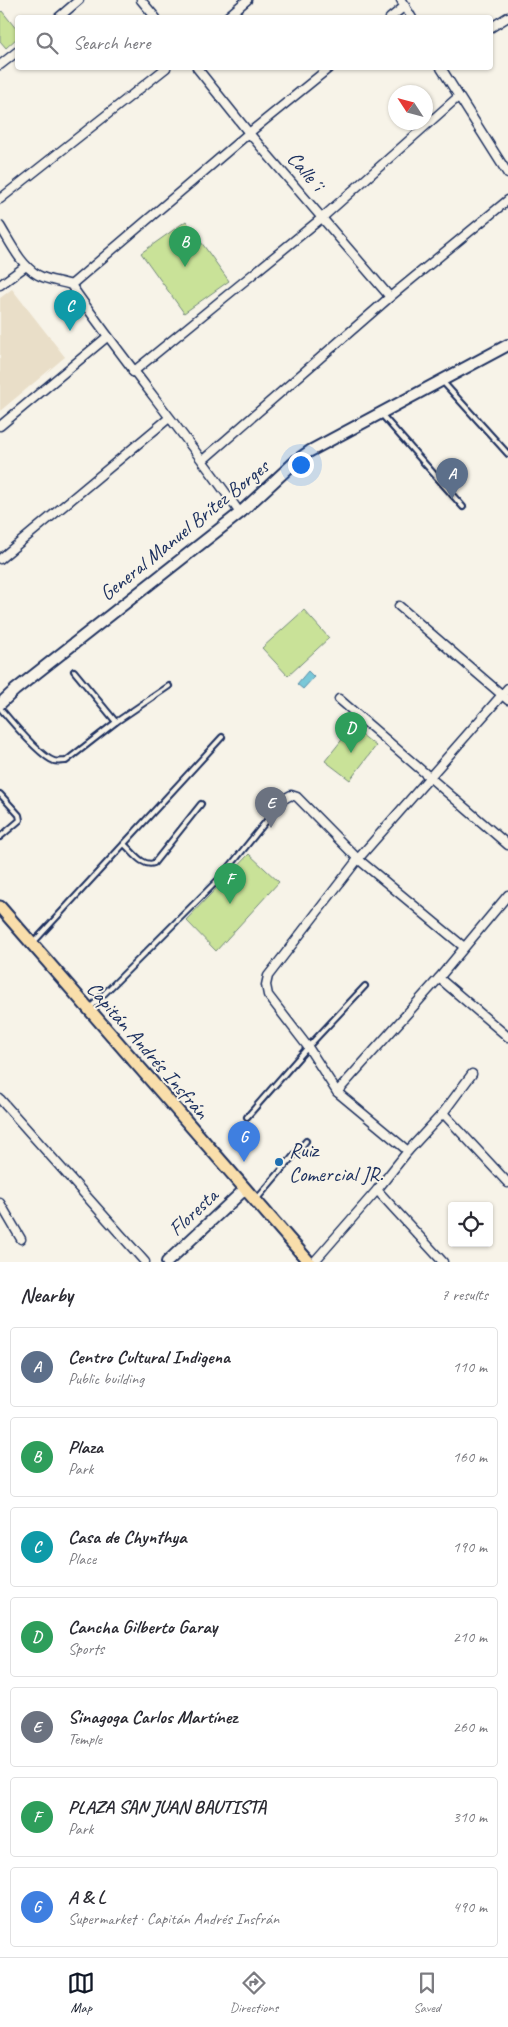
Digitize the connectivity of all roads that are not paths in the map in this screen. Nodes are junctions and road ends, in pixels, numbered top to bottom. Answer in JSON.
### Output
{"nodes":[{"id":1,"x":79,"y":0,"type":"edge"},
{"id":2,"x":141,"y":0,"type":"edge"},
{"id":3,"x":247,"y":0,"type":"edge"},
{"id":4,"x":403,"y":3,"type":"edge"},
{"id":5,"x":62,"y":15,"type":"edge"},
{"id":6,"x":154,"y":15,"type":"edge"},
{"id":7,"x":230,"y":15,"type":"edge"},
{"id":8,"x":393,"y":15,"type":"edge"},
{"id":9,"x":410,"y":15,"type":"edge"},
{"id":10,"x":508,"y":17,"type":"edge"},
{"id":11,"x":493,"y":26,"type":"edge"},
{"id":12,"x":15,"y":53,"type":"edge"},
{"id":13,"x":0,"y":65,"type":"edge"},
{"id":14,"x":163,"y":70,"type":"edge"},
{"id":15,"x":199,"y":70,"type":"edge"},
{"id":16,"x":326,"y":70,"type":"edge"},
{"id":17,"x":442,"y":70,"type":"edge"},
{"id":18,"x":458,"y":97,"type":"junction"},
{"id":19,"x":249,"y":132,"type":"junction"},
{"id":20,"x":508,"y":174,"type":"edge"},
{"id":21,"x":0,"y":199,"type":"edge"},
{"id":22,"x":508,"y":200,"type":"edge"},
{"id":23,"x":323,"y":217,"type":"junction"},
{"id":24,"x":0,"y":226,"type":"edge"},
{"id":25,"x":26,"y":266,"type":"junction"},
{"id":26,"x":0,"y":285,"type":"edge"},
{"id":27,"x":72,"y":285,"type":"junction"},
{"id":28,"x":390,"y":297,"type":"junction"},
{"id":29,"x":107,"y":337,"type":"junction"},
{"id":30,"x":508,"y":345,"type":"edge"},
{"id":31,"x":133,"y":372,"type":"junction"},
{"id":32,"x":441,"y":380,"type":"junction"},
{"id":33,"x":380,"y":413,"type":"junction"},
{"id":34,"x":169,"y":418,"type":"junction"},
{"id":35,"x":0,"y":426,"type":"edge"},
{"id":36,"x":508,"y":454,"type":"edge"},
{"id":37,"x":203,"y":460,"type":"junction"},
{"id":38,"x":463,"y":507,"type":"dead end"},
{"id":39,"x":240,"y":513,"type":"junction"},
{"id":40,"x":0,"y":559,"type":"edge"},
{"id":41,"x":399,"y":606,"type":"dead end"},
{"id":42,"x":74,"y":671,"type":"dead end"},
{"id":43,"x":168,"y":686,"type":"dead end"},
{"id":44,"x":508,"y":688,"type":"edge"},
{"id":45,"x":505,"y":697,"type":"edge"},
{"id":46,"x":338,"y":699,"type":"dead end"},
{"id":47,"x":0,"y":704,"type":"edge"},
{"id":48,"x":0,"y":708,"type":"edge"},
{"id":49,"x":116,"y":722,"type":"junction"},
{"id":50,"x":222,"y":737,"type":"dead end"},
{"id":51,"x":429,"y":776,"type":"junction"},
{"id":52,"x":0,"y":794,"type":"edge"},
{"id":53,"x":284,"y":799,"type":"joint"},
{"id":54,"x":201,"y":804,"type":"dead end"},
{"id":55,"x":0,"y":837,"type":"edge"},
{"id":56,"x":124,"y":844,"type":"junction"},
{"id":57,"x":508,"y":845,"type":"edge"},
{"id":58,"x":358,"y":859,"type":"junction"},
{"id":59,"x":508,"y":895,"type":"edge"},
{"id":60,"x":1,"y":911,"type":"edge"},
{"id":61,"x":32,"y":944,"type":"junction"},
{"id":62,"x":464,"y":947,"type":"junction"},
{"id":63,"x":439,"y":978,"type":"junction"},
{"id":64,"x":365,"y":986,"type":"dead end"},
{"id":65,"x":88,"y":1009,"type":"junction"},
{"id":66,"x":508,"y":1037,"type":"edge"},
{"id":67,"x":308,"y":1046,"type":"junction"},
{"id":68,"x":472,"y":1074,"type":"dead end"},
{"id":69,"x":337,"y":1092,"type":"junction"},
{"id":70,"x":0,"y":1099,"type":"edge"},
{"id":71,"x":443,"y":1113,"type":"junction"},
{"id":72,"x":246,"y":1117,"type":"dead end"},
{"id":73,"x":306,"y":1141,"type":"dead end"},
{"id":74,"x":408,"y":1151,"type":"junction"},
{"id":75,"x":508,"y":1183,"type":"edge"},
{"id":76,"x":244,"y":1190,"type":"junction"},
{"id":77,"x":377,"y":1190,"type":"junction"},
{"id":78,"x":255,"y":1202,"type":"junction"},
{"id":79,"x":0,"y":1203,"type":"edge"},
{"id":80,"x":21,"y":1239,"type":"dead end"},
{"id":81,"x":145,"y":1262,"type":"edge"},
{"id":82,"x":167,"y":1262,"type":"edge"},
{"id":83,"x":308,"y":1262,"type":"edge"},
{"id":84,"x":314,"y":1262,"type":"edge"},
{"id":85,"x":443,"y":1262,"type":"edge"}],
"edges":[{"from":1,"to":5,"type":"street"},
{"from":2,"to":6,"type":"street"},
{"from":3,"to":7,"type":"street"},
{"from":4,"to":8,"type":"street"},
{"from":4,"to":9,"type":"street"},
{"from":10,"to":11,"type":"street"},
{"from":12,"to":13,"type":"street"},
{"from":14,"to":21,"type":"street"},
{"from":15,"to":19,"type":"street","name":"Calle´i"},
{"from":16,"to":19,"type":"street"},
{"from":17,"to":18,"type":"street"},
{"from":18,"to":20,"type":"street"},
{"from":18,"to":23,"type":"street"},
{"from":19,"to":23,"type":"street","name":"Calle´i"},
{"from":19,"to":27,"type":"street"},
{"from":22,"to":28,"type":"street"},
{"from":23,"to":28,"type":"street","name":"Calle´i"},
{"from":23,"to":31,"type":"street"},
{"from":24,"to":25,"type":"street"},
{"from":25,"to":26,"type":"street"},
{"from":25,"to":27,"type":"street"},
{"from":27,"to":29,"type":"street"},
{"from":28,"to":37,"type":"street"},
{"from":29,"to":31,"type":"street"},
{"from":29,"to":35,"type":"street"},
{"from":30,"to":32,"type":"street","name":"General Manuel Brítez Borges"},
{"from":31,"to":34,"type":"street"},
{"from":32,"to":33,"type":"street","name":"General Manuel Brítez Borges"},
{"from":32,"to":36,"type":"lane"},
{"from":33,"to":38,"type":"lane"},
{"from":33,"to":39,"type":"street","name":"General Manuel Brítez Borges"},
{"from":34,"to":37,"type":"street"},
{"from":34,"to":40,"type":"street"},
{"from":37,"to":39,"type":"street"},
{"from":39,"to":47,"type":"street","name":"General Manuel Brítez Borges"},
{"from":41,"to":45,"type":"street"},
{"from":42,"to":49,"type":"lane"},
{"from":43,"to":49,"type":"lane"},
{"from":44,"to":45,"type":"street"},
{"from":45,"to":51,"type":"street"},
{"from":46,"to":51,"type":"street"},
{"from":48,"to":49,"type":"lane"},
{"from":50,"to":56,"type":"lane"},
{"from":51,"to":57,"type":"street"},
{"from":51,"to":58,"type":"street"},
{"from":52,"to":55,"type":"lane"},
{"from":53,"to":58,"type":"street"},
{"from":53,"to":65,"type":"lane"},
{"from":54,"to":56,"type":"lane"},
{"from":56,"to":61,"type":"lane"},
{"from":58,"to":62,"type":"street"},
{"from":58,"to":67,"type":"street"},
{"from":59,"to":62,"type":"street"},
{"from":60,"to":61,"type":"main road","name":"Capitán Andrés Insfrán"},
{"from":61,"to":65,"type":"main road","name":"Capitán Andrés Insfrán"},
{"from":62,"to":63,"type":"street"},
{"from":63,"to":66,"type":"street"},
{"from":63,"to":69,"type":"street"},
{"from":64,"to":67,"type":"lane"},
{"from":65,"to":76,"type":"main road","name":"Capitán Andrés Insfrán"},
{"from":67,"to":69,"type":"street"},
{"from":67,"to":72,"type":"lane"},
{"from":68,"to":71,"type":"street"},
{"from":69,"to":74,"type":"street"},
{"from":70,"to":81,"type":"street"},
{"from":71,"to":74,"type":"street"},
{"from":71,"to":75,"type":"street"},
{"from":73,"to":78,"type":"lane"},
{"from":74,"to":77,"type":"street"},
{"from":76,"to":78,"type":"main road","name":"Capitán Andrés Insfrán"},
{"from":76,"to":82,"type":"street","name":"Floresta"},
{"from":77,"to":84,"type":"street"},
{"from":77,"to":85,"type":"street"},
{"from":78,"to":83,"type":"main road","name":"Capitán Andrés Insfrán"},
{"from":79,"to":80,"type":"street"}]}
